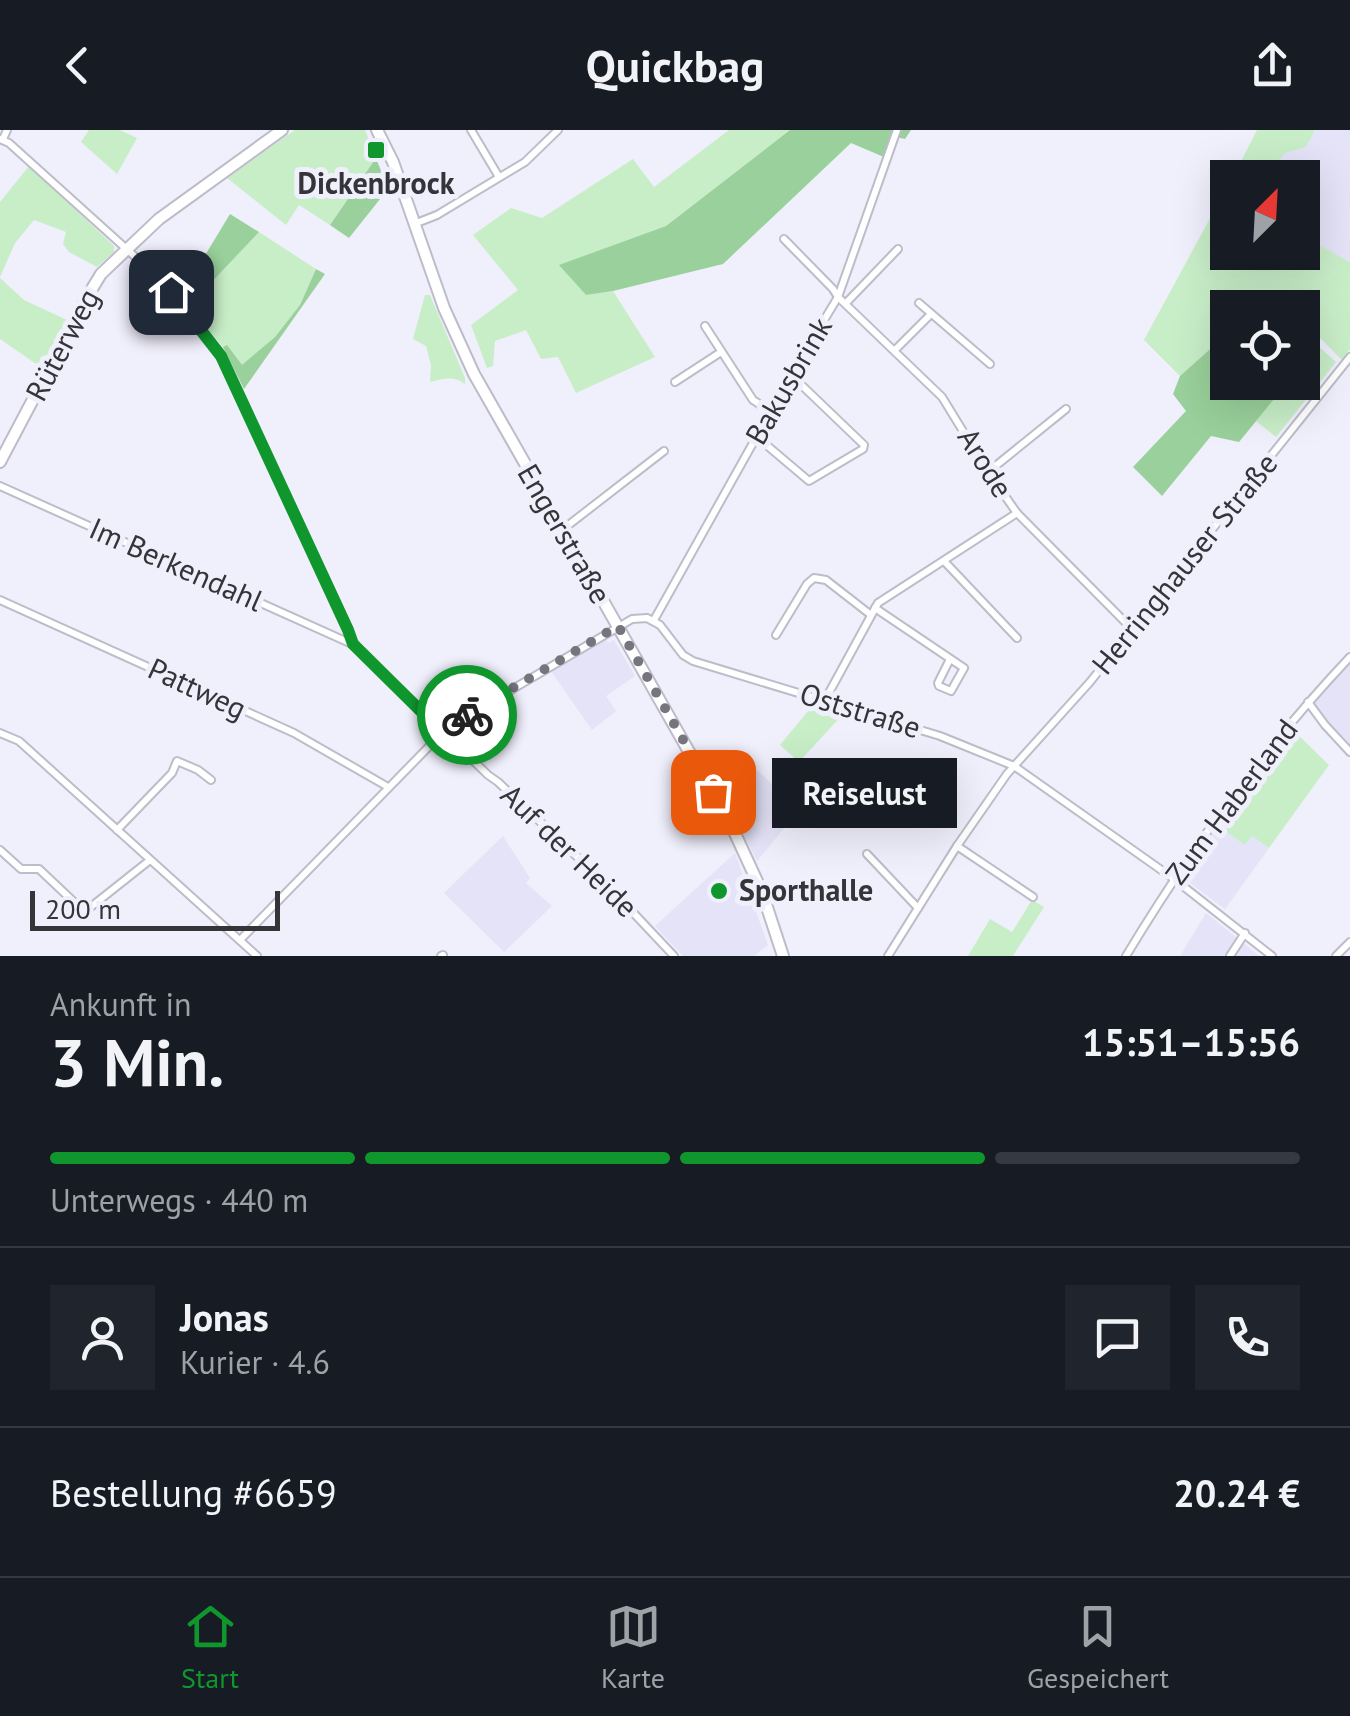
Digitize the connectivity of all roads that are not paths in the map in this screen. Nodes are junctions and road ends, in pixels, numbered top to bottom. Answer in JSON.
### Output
{"nodes":[{"id":1,"x":7,"y":130,"type":"edge"},
{"id":2,"x":282,"y":130,"type":"edge"},
{"id":3,"x":377,"y":130,"type":"edge"},
{"id":4,"x":385,"y":130,"type":"edge"},
{"id":5,"x":471,"y":130,"type":"edge"},
{"id":6,"x":558,"y":130,"type":"edge"},
{"id":7,"x":898,"y":130,"type":"edge"},
{"id":8,"x":2,"y":139,"type":"edge"},
{"id":9,"x":391,"y":156,"type":"junction"},
{"id":10,"x":500,"y":177,"type":"junction"},
{"id":11,"x":414,"y":224,"type":"junction"},
{"id":12,"x":784,"y":238,"type":"dead end"},
{"id":13,"x":898,"y":249,"type":"dead end"},
{"id":14,"x":127,"y":250,"type":"junction"},
{"id":15,"x":838,"y":297,"type":"junction"},
{"id":16,"x":846,"y":303,"type":"junction"},
{"id":17,"x":919,"y":304,"type":"dead end"},
{"id":18,"x":931,"y":314,"type":"junction"},
{"id":19,"x":705,"y":326,"type":"dead end"},
{"id":20,"x":896,"y":350,"type":"junction"},
{"id":21,"x":721,"y":352,"type":"junction"},
{"id":22,"x":1350,"y":357,"type":"edge"},
{"id":23,"x":990,"y":364,"type":"dead end"},
{"id":24,"x":1343,"y":366,"type":"junction"},
{"id":25,"x":1350,"y":372,"type":"edge"},
{"id":26,"x":791,"y":375,"type":"junction"},
{"id":27,"x":675,"y":382,"type":"dead end"},
{"id":28,"x":1066,"y":409,"type":"dead end"},
{"id":29,"x":770,"y":412,"type":"junction"},
{"id":30,"x":757,"y":437,"type":"junction"},
{"id":31,"x":664,"y":451,"type":"dead end"},
{"id":32,"x":0,"y":462,"type":"edge"},
{"id":33,"x":988,"y":472,"type":"junction"},
{"id":34,"x":0,"y":486,"type":"edge"},
{"id":35,"x":1017,"y":513,"type":"junction"},
{"id":36,"x":562,"y":530,"type":"junction"},
{"id":37,"x":944,"y":561,"type":"junction"},
{"id":38,"x":0,"y":600,"type":"edge"},
{"id":39,"x":872,"y":612,"type":"junction"},
{"id":40,"x":654,"y":620,"type":"junction"},
{"id":41,"x":618,"y":626,"type":"junction"},
{"id":42,"x":1132,"y":630,"type":"junction"},
{"id":43,"x":776,"y":635,"type":"dead end"},
{"id":44,"x":1016,"y":638,"type":"dead end"},
{"id":45,"x":353,"y":644,"type":"junction"},
{"id":46,"x":1350,"y":657,"type":"edge"},
{"id":47,"x":950,"y":659,"type":"junction"},
{"id":48,"x":825,"y":700,"type":"junction"},
{"id":49,"x":1308,"y":702,"type":"junction"},
{"id":50,"x":442,"y":732,"type":"junction"},
{"id":51,"x":0,"y":733,"type":"edge"},
{"id":52,"x":1350,"y":752,"type":"edge"},
{"id":53,"x":1014,"y":766,"type":"junction"},
{"id":54,"x":211,"y":780,"type":"dead end"},
{"id":55,"x":388,"y":788,"type":"junction"},
{"id":56,"x":117,"y":830,"type":"junction"},
{"id":57,"x":957,"y":846,"type":"junction"},
{"id":58,"x":0,"y":850,"type":"edge"},
{"id":59,"x":867,"y":854,"type":"dead end"},
{"id":60,"x":150,"y":860,"type":"junction"},
{"id":61,"x":1174,"y":879,"type":"junction"},
{"id":62,"x":1034,"y":896,"type":"dead end"},
{"id":63,"x":918,"y":908,"type":"junction"},
{"id":64,"x":1245,"y":933,"type":"junction"},
{"id":65,"x":240,"y":940,"type":"junction"},
{"id":66,"x":1350,"y":942,"type":"edge"},
{"id":67,"x":257,"y":956,"type":"edge"},
{"id":68,"x":674,"y":956,"type":"edge"},
{"id":69,"x":783,"y":956,"type":"edge"},
{"id":70,"x":888,"y":956,"type":"edge"},
{"id":71,"x":1126,"y":956,"type":"edge"},
{"id":72,"x":1230,"y":956,"type":"edge"},
{"id":73,"x":1272,"y":956,"type":"edge"},
{"id":74,"x":1336,"y":956,"type":"edge"}],
"edges":[{"from":1,"to":8,"type":"street"},
{"from":2,"to":14,"type":"main road","name":"Rüterweg"},
{"from":3,"to":9,"type":"main road","name":"Engerstraße"},
{"from":4,"to":9,"type":"main road","name":"Engerstraße"},
{"from":5,"to":10,"type":"street"},
{"from":6,"to":10,"type":"street"},
{"from":7,"to":15,"type":"street","name":"Bakusbrink"},
{"from":8,"to":14,"type":"street","name":"Auf der Heide"},
{"from":9,"to":11,"type":"main road","name":"Engerstraße"},
{"from":10,"to":11,"type":"street"},
{"from":11,"to":36,"type":"main road","name":"Engerstraße"},
{"from":12,"to":15,"type":"street","name":"Arode"},
{"from":13,"to":16,"type":"street"},
{"from":14,"to":32,"type":"main road","name":"Rüterweg"},
{"from":14,"to":45,"type":"street","name":"Auf der Heide"},
{"from":15,"to":16,"type":"street","name":"Arode"},
{"from":15,"to":26,"type":"street","name":"Bakusbrink"},
{"from":16,"to":20,"type":"street","name":"Arode"},
{"from":17,"to":18,"type":"street"},
{"from":18,"to":20,"type":"street"},
{"from":18,"to":23,"type":"street"},
{"from":19,"to":21,"type":"street"},
{"from":20,"to":33,"type":"street","name":"Arode"},
{"from":21,"to":27,"type":"street"},
{"from":21,"to":29,"type":"street"},
{"from":22,"to":24,"type":"street","name":"Herringhauser Straße"},
{"from":24,"to":25,"type":"street"},
{"from":24,"to":42,"type":"street","name":"Herringhauser Straße"},
{"from":26,"to":29,"type":"street","name":"Bakusbrink"},
{"from":26,"to":30,"type":"street"},
{"from":28,"to":33,"type":"street"},
{"from":29,"to":30,"type":"street","name":"Bakusbrink"},
{"from":30,"to":40,"type":"street","name":"Bakusbrink"},
{"from":31,"to":36,"type":"street"},
{"from":33,"to":35,"type":"street","name":"Arode"},
{"from":34,"to":45,"type":"street","name":"Im Berkendahl"},
{"from":35,"to":37,"type":"street"},
{"from":35,"to":42,"type":"street","name":"Arode"},
{"from":36,"to":41,"type":"main road","name":"Engerstraße"},
{"from":37,"to":39,"type":"street"},
{"from":37,"to":44,"type":"street"},
{"from":38,"to":55,"type":"street","name":"Pattweg"},
{"from":39,"to":43,"type":"street"},
{"from":39,"to":47,"type":"street"},
{"from":39,"to":48,"type":"street"},
{"from":40,"to":41,"type":"street"},
{"from":40,"to":48,"type":"street","name":"Oststraße"},
{"from":41,"to":50,"type":"street"},
{"from":41,"to":69,"type":"main road","name":"Engerstraße"},
{"from":42,"to":53,"type":"street","name":"Herringhauser Straße"},
{"from":45,"to":50,"type":"street","name":"Auf der Heide"},
{"from":46,"to":49,"type":"street","name":"Zum Haberland"},
{"from":47,"to":47,"type":"street"},
{"from":48,"to":53,"type":"street","name":"Oststraße"},
{"from":49,"to":52,"type":"street"},
{"from":49,"to":61,"type":"street","name":"Zum Haberland"},
{"from":50,"to":55,"type":"street"},
{"from":50,"to":68,"type":"street","name":"Auf der Heide"},
{"from":51,"to":56,"type":"street"},
{"from":53,"to":57,"type":"street","name":"Herringhauser Straße"},
{"from":53,"to":61,"type":"street","name":"Oststraße"},
{"from":54,"to":56,"type":"street"},
{"from":55,"to":65,"type":"street"},
{"from":56,"to":60,"type":"street"},
{"from":57,"to":62,"type":"street"},
{"from":57,"to":63,"type":"street","name":"Herringhauser Straße"},
{"from":58,"to":60,"type":"street"},
{"from":59,"to":63,"type":"street"},
{"from":60,"to":65,"type":"street"},
{"from":61,"to":64,"type":"street","name":"Oststraße"},
{"from":61,"to":71,"type":"street","name":"Zum Haberland"},
{"from":63,"to":70,"type":"street","name":"Herringhauser Straße"},
{"from":64,"to":72,"type":"street"},
{"from":64,"to":73,"type":"street","name":"Oststraße"},
{"from":65,"to":67,"type":"street"},
{"from":66,"to":74,"type":"street"}]}
